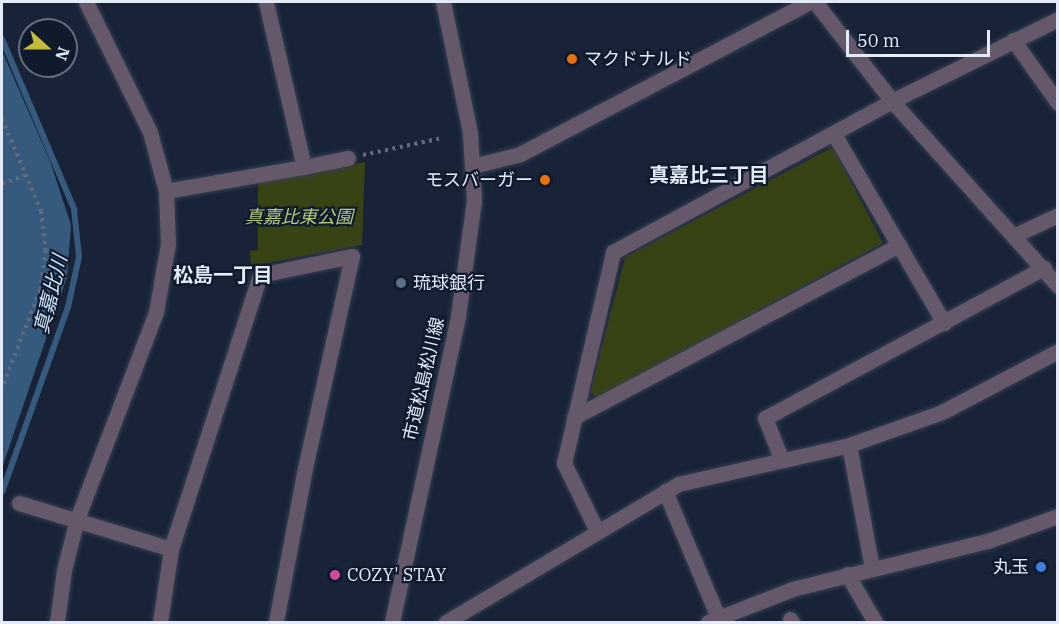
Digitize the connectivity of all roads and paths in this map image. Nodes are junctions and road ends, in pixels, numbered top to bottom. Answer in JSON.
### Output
{"nodes":[{"id":1,"x":86,"y":2,"type":"edge"},
{"id":2,"x":266,"y":2,"type":"edge"},
{"id":3,"x":443,"y":2,"type":"edge"},
{"id":4,"x":810,"y":2,"type":"edge"},
{"id":5,"x":815,"y":2,"type":"edge"},
{"id":6,"x":1058,"y":19,"type":"edge"},
{"id":7,"x":1013,"y":40,"type":"junction"},
{"id":8,"x":892,"y":101,"type":"junction"},
{"id":9,"x":1058,"y":103,"type":"edge"},
{"id":10,"x":2,"y":118,"type":"edge"},
{"id":11,"x":834,"y":134,"type":"junction"},
{"id":12,"x":442,"y":138,"type":"dead end"},
{"id":13,"x":348,"y":158,"type":"joint"},
{"id":14,"x":304,"y":166,"type":"junction"},
{"id":15,"x":473,"y":166,"type":"junction"},
{"id":16,"x":25,"y":174,"type":"junction"},
{"id":17,"x":2,"y":184,"type":"edge"},
{"id":18,"x":166,"y":191,"type":"junction"},
{"id":19,"x":1058,"y":215,"type":"edge"},
{"id":20,"x":1015,"y":235,"type":"junction"},
{"id":21,"x":899,"y":245,"type":"junction"},
{"id":22,"x":1044,"y":268,"type":"junction"},
{"id":23,"x":1058,"y":286,"type":"edge"},
{"id":24,"x":944,"y":322,"type":"junction"},
{"id":25,"x":1058,"y":351,"type":"edge"},
{"id":26,"x":2,"y":388,"type":"edge"},
{"id":27,"x":574,"y":417,"type":"junction"},
{"id":28,"x":849,"y":445,"type":"junction"},
{"id":29,"x":781,"y":458,"type":"junction"},
{"id":30,"x":665,"y":491,"type":"junction"},
{"id":31,"x":19,"y":503,"type":"dead end"},
{"id":32,"x":1058,"y":516,"type":"edge"},
{"id":33,"x":77,"y":519,"type":"junction"},
{"id":34,"x":597,"y":531,"type":"junction"},
{"id":35,"x":171,"y":549,"type":"junction"},
{"id":36,"x":872,"y":568,"type":"junction"},
{"id":37,"x":847,"y":574,"type":"junction"},
{"id":38,"x":715,"y":621,"type":"edge"},
{"id":39,"x":57,"y":622,"type":"edge"},
{"id":40,"x":160,"y":622,"type":"edge"},
{"id":41,"x":276,"y":622,"type":"edge"},
{"id":42,"x":392,"y":622,"type":"edge"},
{"id":43,"x":446,"y":622,"type":"edge"},
{"id":44,"x":875,"y":622,"type":"edge"}],
"edges":[{"from":1,"to":18,"type":"street"},
{"from":2,"to":14,"type":"street"},
{"from":3,"to":15,"type":"street","name":"市道松島松川線"},
{"from":4,"to":15,"type":"street"},
{"from":5,"to":8,"type":"street"},
{"from":6,"to":7,"type":"street"},
{"from":7,"to":8,"type":"street"},
{"from":7,"to":9,"type":"street"},
{"from":8,"to":11,"type":"street"},
{"from":8,"to":20,"type":"street"},
{"from":10,"to":16,"type":"path"},
{"from":11,"to":21,"type":"street"},
{"from":11,"to":27,"type":"street"},
{"from":12,"to":13,"type":"path"},
{"from":13,"to":14,"type":"street"},
{"from":14,"to":18,"type":"street"},
{"from":15,"to":42,"type":"street","name":"市道松島松川線"},
{"from":16,"to":17,"type":"path"},
{"from":16,"to":26,"type":"path"},
{"from":18,"to":33,"type":"street"},
{"from":19,"to":20,"type":"street"},
{"from":20,"to":22,"type":"street"},
{"from":21,"to":24,"type":"street"},
{"from":21,"to":27,"type":"street"},
{"from":22,"to":23,"type":"street"},
{"from":22,"to":24,"type":"street"},
{"from":24,"to":29,"type":"street"},
{"from":25,"to":28,"type":"street"},
{"from":27,"to":34,"type":"street"},
{"from":28,"to":29,"type":"street"},
{"from":28,"to":36,"type":"street"},
{"from":29,"to":30,"type":"street"},
{"from":30,"to":34,"type":"street"},
{"from":30,"to":38,"type":"street"},
{"from":31,"to":33,"type":"street"},
{"from":32,"to":36,"type":"street"},
{"from":33,"to":35,"type":"street"},
{"from":33,"to":39,"type":"street"},
{"from":34,"to":43,"type":"street"},
{"from":35,"to":40,"type":"street"},
{"from":35,"to":41,"type":"street"},
{"from":36,"to":37,"type":"street"},
{"from":37,"to":38,"type":"street"},
{"from":37,"to":44,"type":"street"}]}
